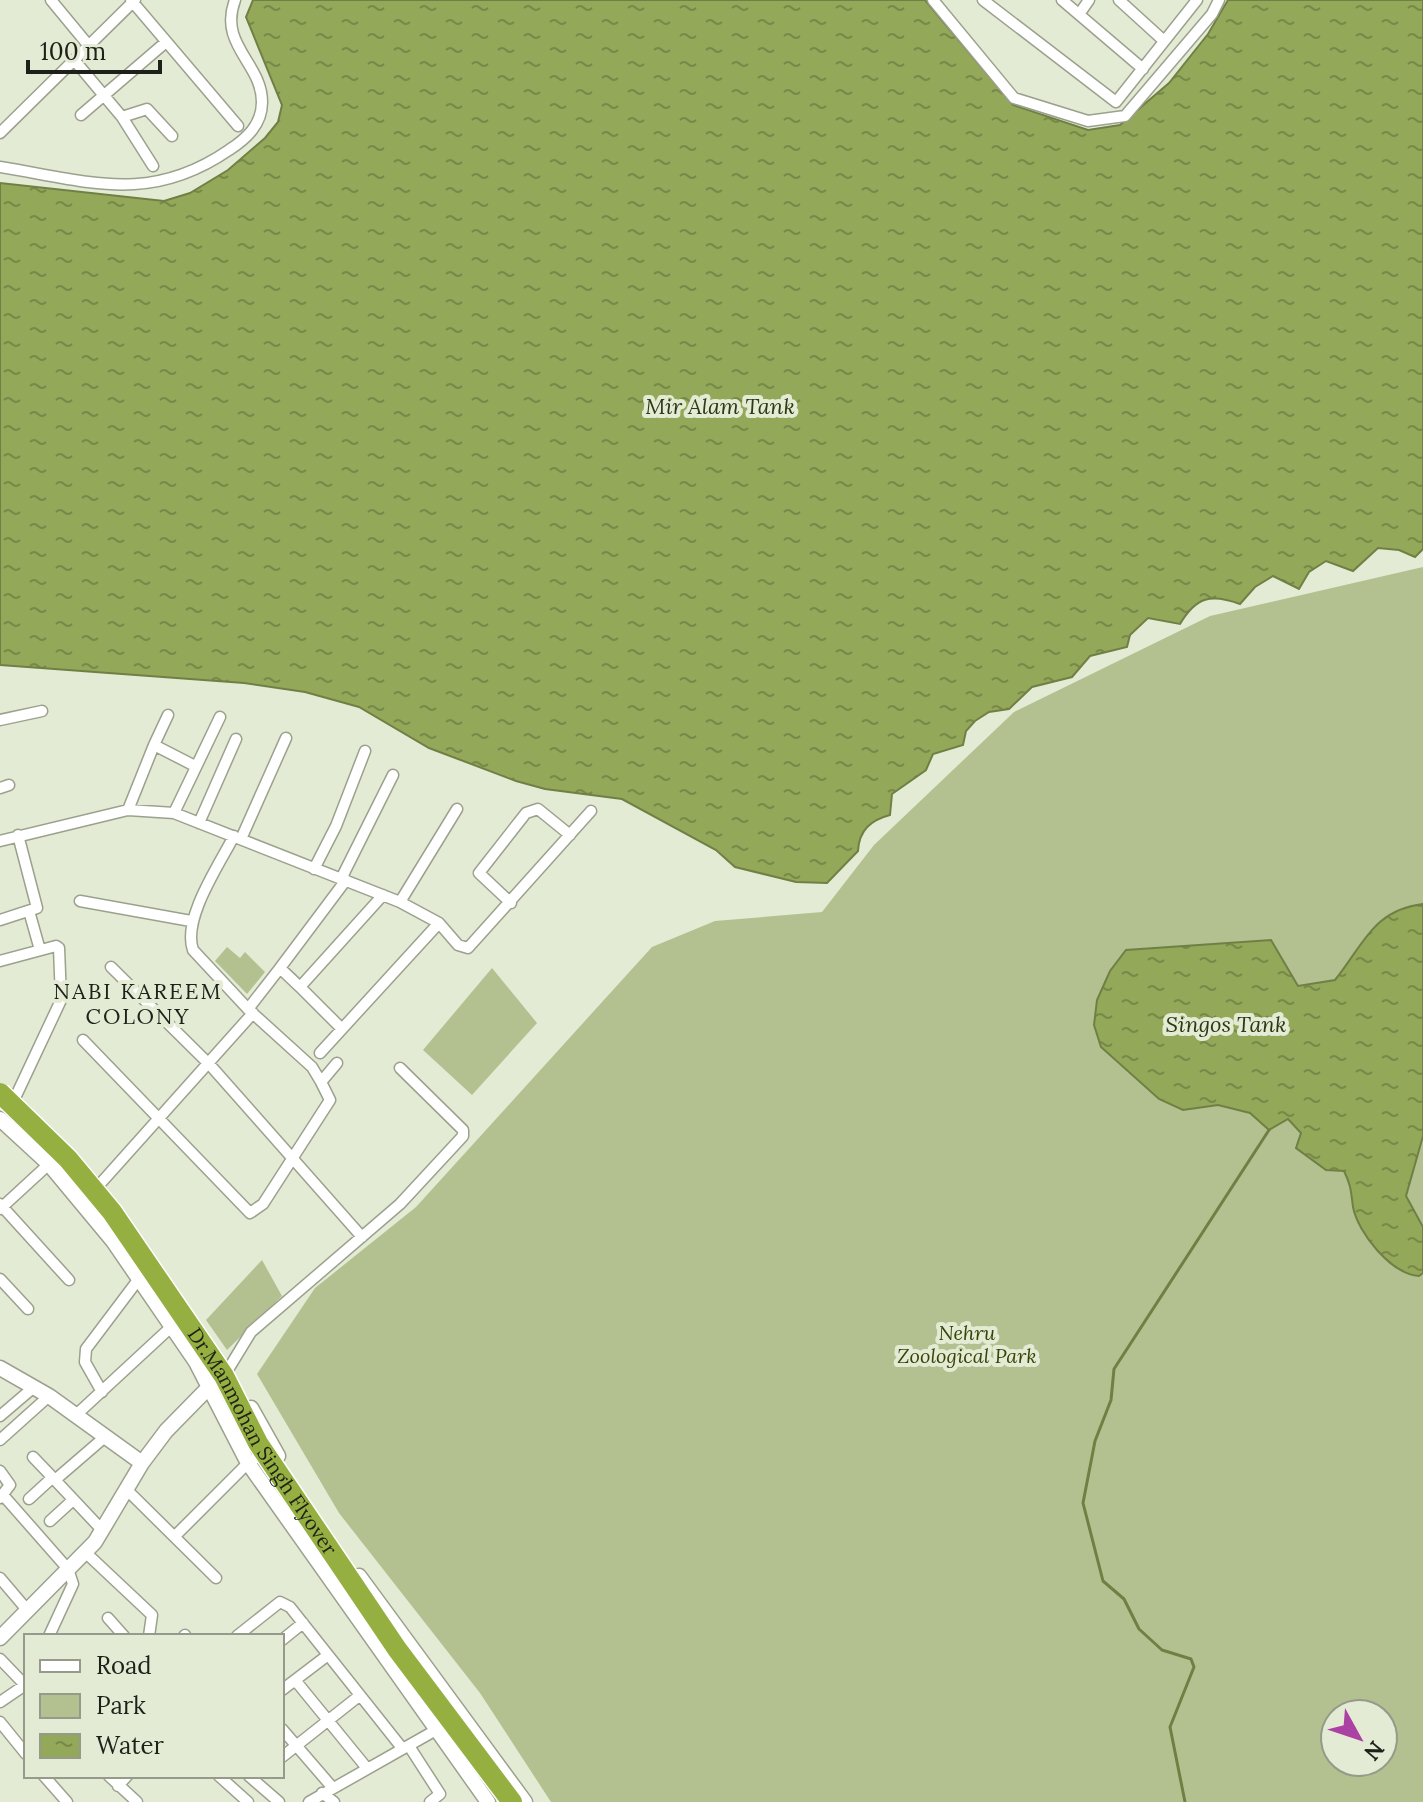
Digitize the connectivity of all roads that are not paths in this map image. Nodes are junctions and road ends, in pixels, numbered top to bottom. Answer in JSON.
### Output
{"nodes":[{"id":1,"x":51,"y":0,"type":"edge"},
{"id":2,"x":235,"y":0,"type":"edge"},
{"id":3,"x":933,"y":0,"type":"edge"},
{"id":4,"x":983,"y":0,"type":"edge"},
{"id":5,"x":1062,"y":0,"type":"edge"},
{"id":6,"x":1089,"y":0,"type":"edge"},
{"id":7,"x":1119,"y":0,"type":"edge"},
{"id":8,"x":1197,"y":0,"type":"edge"},
{"id":9,"x":1219,"y":0,"type":"edge"},
{"id":10,"x":133,"y":1,"type":"edge"},
{"id":11,"x":1080,"y":13,"type":"junction"},
{"id":12,"x":1163,"y":40,"type":"junction"},
{"id":13,"x":166,"y":42,"type":"junction"},
{"id":14,"x":89,"y":46,"type":"junction"},
{"id":15,"x":75,"y":61,"type":"junction"},
{"id":16,"x":1143,"y":69,"type":"junction"},
{"id":17,"x":103,"y":96,"type":"junction"},
{"id":18,"x":81,"y":115,"type":"dead end"},
{"id":19,"x":122,"y":117,"type":"junction"},
{"id":20,"x":238,"y":126,"type":"dead end"},
{"id":21,"x":1,"y":129,"type":"edge"},
{"id":22,"x":172,"y":136,"type":"dead end"},
{"id":23,"x":153,"y":166,"type":"dead end"},
{"id":24,"x":0,"y":167,"type":"edge"},
{"id":25,"x":42,"y":711,"type":"dead end"},
{"id":26,"x":168,"y":715,"type":"dead end"},
{"id":27,"x":220,"y":717,"type":"dead end"},
{"id":28,"x":0,"y":720,"type":"edge"},
{"id":29,"x":286,"y":738,"type":"dead end"},
{"id":30,"x":236,"y":739,"type":"dead end"},
{"id":31,"x":154,"y":745,"type":"junction"},
{"id":32,"x":365,"y":751,"type":"dead end"},
{"id":33,"x":195,"y":766,"type":"junction"},
{"id":34,"x":393,"y":775,"type":"dead end"},
{"id":35,"x":457,"y":809,"type":"dead end"},
{"id":36,"x":128,"y":810,"type":"junction"},
{"id":37,"x":591,"y":811,"type":"dead end"},
{"id":38,"x":174,"y":813,"type":"junction"},
{"id":39,"x":199,"y":823,"type":"junction"},
{"id":40,"x":18,"y":835,"type":"junction"},
{"id":41,"x":570,"y":835,"type":"junction"},
{"id":42,"x":237,"y":838,"type":"junction"},
{"id":43,"x":0,"y":841,"type":"edge"},
{"id":44,"x":314,"y":869,"type":"junction"},
{"id":45,"x":343,"y":880,"type":"junction"},
{"id":46,"x":383,"y":895,"type":"junction"},
{"id":47,"x":80,"y":901,"type":"dead end"},
{"id":48,"x":400,"y":902,"type":"junction"},
{"id":49,"x":511,"y":903,"type":"junction"},
{"id":50,"x":29,"y":911,"type":"junction"},
{"id":51,"x":0,"y":920,"type":"edge"},
{"id":52,"x":191,"y":921,"type":"junction"},
{"id":53,"x":439,"y":923,"type":"junction"},
{"id":54,"x":40,"y":950,"type":"junction"},
{"id":55,"x":0,"y":961,"type":"edge"},
{"id":56,"x":111,"y":967,"type":"dead end"},
{"id":57,"x":280,"y":968,"type":"junction"},
{"id":58,"x":300,"y":987,"type":"junction"},
{"id":59,"x":250,"y":1011,"type":"junction"},
{"id":60,"x":342,"y":1029,"type":"junction"},
{"id":61,"x":83,"y":1040,"type":"dead end"},
{"id":62,"x":320,"y":1053,"type":"dead end"},
{"id":63,"x":337,"y":1063,"type":"dead end"},
{"id":64,"x":210,"y":1065,"type":"junction"},
{"id":65,"x":400,"y":1068,"type":"dead end"},
{"id":66,"x":321,"y":1082,"type":"junction"},
{"id":67,"x":0,"y":1083,"type":"edge"},
{"id":68,"x":5,"y":1098,"type":"edge"},
{"id":69,"x":0,"y":1119,"type":"edge"},
{"id":70,"x":160,"y":1121,"type":"junction"},
{"id":71,"x":292,"y":1158,"type":"junction"},
{"id":72,"x":49,"y":1164,"type":"junction"},
{"id":73,"x":100,"y":1188,"type":"junction"},
{"id":74,"x":81,"y":1200,"type":"junction"},
{"id":75,"x":1,"y":1206,"type":"edge"},
{"id":76,"x":362,"y":1237,"type":"junction"},
{"id":77,"x":0,"y":1279,"type":"edge"},
{"id":78,"x":69,"y":1280,"type":"dead end"},
{"id":79,"x":138,"y":1280,"type":"junction"},
{"id":80,"x":28,"y":1309,"type":"dead end"},
{"id":81,"x":170,"y":1328,"type":"junction"},
{"id":82,"x":0,"y":1368,"type":"edge"},
{"id":83,"x":229,"y":1368,"type":"junction"},
{"id":84,"x":34,"y":1387,"type":"junction"},
{"id":85,"x":207,"y":1388,"type":"junction"},
{"id":86,"x":102,"y":1392,"type":"junction"},
{"id":87,"x":49,"y":1396,"type":"junction"},
{"id":88,"x":76,"y":1415,"type":"junction"},
{"id":89,"x":0,"y":1416,"type":"edge"},
{"id":90,"x":106,"y":1436,"type":"junction"},
{"id":91,"x":0,"y":1440,"type":"edge"},
{"id":92,"x":272,"y":1447,"type":"junction"},
{"id":93,"x":33,"y":1457,"type":"dead end"},
{"id":94,"x":142,"y":1463,"type":"junction"},
{"id":95,"x":248,"y":1463,"type":"junction"},
{"id":96,"x":0,"y":1471,"type":"edge"},
{"id":97,"x":54,"y":1479,"type":"junction"},
{"id":98,"x":126,"y":1489,"type":"junction"},
{"id":99,"x":1,"y":1496,"type":"edge"},
{"id":100,"x":29,"y":1499,"type":"dead end"},
{"id":101,"x":73,"y":1500,"type":"junction"},
{"id":102,"x":50,"y":1521,"type":"dead end"},
{"id":103,"x":103,"y":1531,"type":"junction"},
{"id":104,"x":175,"y":1536,"type":"junction"},
{"id":105,"x":85,"y":1552,"type":"junction"},
{"id":106,"x":68,"y":1569,"type":"junction"},
{"id":107,"x":0,"y":1578,"type":"edge"},
{"id":108,"x":216,"y":1578,"type":"dead end"},
{"id":109,"x":28,"y":1611,"type":"junction"},
{"id":110,"x":108,"y":1618,"type":"dead end"},
{"id":111,"x":303,"y":1623,"type":"junction"},
{"id":112,"x":50,"y":1634,"type":"edge"},
{"id":113,"x":122,"y":1634,"type":"edge"},
{"id":114,"x":149,"y":1634,"type":"edge"},
{"id":115,"x":240,"y":1634,"type":"edge"},
{"id":116,"x":0,"y":1638,"type":"edge"},
{"id":117,"x":284,"y":1638,"type":"edge"},
{"id":118,"x":328,"y":1655,"type":"junction"},
{"id":119,"x":0,"y":1659,"type":"edge"},
{"id":120,"x":24,"y":1680,"type":"edge"},
{"id":121,"x":295,"y":1680,"type":"junction"},
{"id":122,"x":284,"y":1688,"type":"edge"},
{"id":123,"x":359,"y":1696,"type":"junction"},
{"id":124,"x":0,"y":1702,"type":"edge"},
{"id":125,"x":0,"y":1722,"type":"edge"},
{"id":126,"x":330,"y":1722,"type":"junction"},
{"id":127,"x":436,"y":1730,"type":"junction"},
{"id":128,"x":284,"y":1731,"type":"edge"},
{"id":129,"x":295,"y":1745,"type":"junction"},
{"id":130,"x":405,"y":1747,"type":"junction"},
{"id":131,"x":24,"y":1752,"type":"edge"},
{"id":132,"x":284,"y":1755,"type":"edge"},
{"id":133,"x":497,"y":1765,"type":"junction"},
{"id":134,"x":366,"y":1767,"type":"junction"},
{"id":135,"x":46,"y":1778,"type":"edge"},
{"id":136,"x":111,"y":1778,"type":"edge"},
{"id":137,"x":126,"y":1778,"type":"edge"},
{"id":138,"x":221,"y":1778,"type":"edge"},
{"id":139,"x":262,"y":1780,"type":"edge"},
{"id":140,"x":476,"y":1785,"type":"junction"},
{"id":141,"x":122,"y":1790,"type":"junction"},
{"id":142,"x":327,"y":1790,"type":"junction"},
{"id":143,"x":67,"y":1802,"type":"edge"},
{"id":144,"x":117,"y":1802,"type":"edge"},
{"id":145,"x":137,"y":1802,"type":"edge"},
{"id":146,"x":248,"y":1802,"type":"edge"},
{"id":147,"x":279,"y":1802,"type":"edge"},
{"id":148,"x":309,"y":1802,"type":"edge"},
{"id":149,"x":334,"y":1802,"type":"edge"},
{"id":150,"x":430,"y":1802,"type":"edge"},
{"id":151,"x":488,"y":1802,"type":"edge"},
{"id":152,"x":501,"y":1802,"type":"edge"},
{"id":153,"x":512,"y":1802,"type":"edge"},
{"id":154,"x":525,"y":1802,"type":"edge"}],
"edges":[{"from":1,"to":14,"type":"street"},
{"from":2,"to":24,"type":"street"},
{"from":3,"to":9,"type":"street"},
{"from":4,"to":16,"type":"street"},
{"from":5,"to":11,"type":"street"},
{"from":6,"to":11,"type":"street"},
{"from":7,"to":12,"type":"street"},
{"from":8,"to":12,"type":"street"},
{"from":10,"to":13,"type":"street"},
{"from":10,"to":14,"type":"street"},
{"from":11,"to":16,"type":"street"},
{"from":12,"to":16,"type":"street"},
{"from":13,"to":17,"type":"street"},
{"from":13,"to":20,"type":"street"},
{"from":14,"to":15,"type":"street"},
{"from":15,"to":17,"type":"street"},
{"from":15,"to":21,"type":"street"},
{"from":17,"to":18,"type":"street"},
{"from":17,"to":19,"type":"street"},
{"from":19,"to":22,"type":"street"},
{"from":19,"to":23,"type":"street"},
{"from":25,"to":28,"type":"street"},
{"from":26,"to":31,"type":"street"},
{"from":27,"to":33,"type":"street"},
{"from":29,"to":42,"type":"street"},
{"from":30,"to":39,"type":"street"},
{"from":31,"to":33,"type":"street"},
{"from":31,"to":36,"type":"street"},
{"from":32,"to":44,"type":"street"},
{"from":33,"to":38,"type":"street"},
{"from":34,"to":45,"type":"street"},
{"from":35,"to":48,"type":"street"},
{"from":36,"to":38,"type":"street"},
{"from":36,"to":40,"type":"street"},
{"from":37,"to":41,"type":"street"},
{"from":38,"to":39,"type":"street"},
{"from":39,"to":42,"type":"street"},
{"from":40,"to":43,"type":"street"},
{"from":40,"to":50,"type":"street"},
{"from":41,"to":49,"type":"street"},
{"from":41,"to":49,"type":"street"},
{"from":42,"to":44,"type":"street"},
{"from":42,"to":52,"type":"street"},
{"from":44,"to":45,"type":"street"},
{"from":45,"to":46,"type":"street"},
{"from":45,"to":57,"type":"street"},
{"from":46,"to":48,"type":"street"},
{"from":46,"to":58,"type":"street"},
{"from":47,"to":52,"type":"street"},
{"from":48,"to":53,"type":"street"},
{"from":49,"to":53,"type":"street"},
{"from":50,"to":51,"type":"street"},
{"from":50,"to":54,"type":"street"},
{"from":52,"to":59,"type":"street"},
{"from":53,"to":60,"type":"street"},
{"from":54,"to":55,"type":"street"},
{"from":54,"to":68,"type":"street"},
{"from":56,"to":64,"type":"street"},
{"from":57,"to":58,"type":"street"},
{"from":57,"to":59,"type":"street"},
{"from":58,"to":60,"type":"street"},
{"from":59,"to":64,"type":"street"},
{"from":59,"to":66,"type":"street"},
{"from":60,"to":62,"type":"street"},
{"from":61,"to":70,"type":"street"},
{"from":63,"to":66,"type":"street"},
{"from":64,"to":70,"type":"street"},
{"from":64,"to":71,"type":"street"},
{"from":65,"to":76,"type":"street"},
{"from":66,"to":71,"type":"street"},
{"from":67,"to":68,"type":"main road"},
{"from":68,"to":73,"type":"main road"},
{"from":68,"to":152,"type":"highway","name":"Dr.Manmohan Singh Flyover","bridge":true},
{"from":68,"to":153,"type":"highway","name":"Dr.Manmohan Singh Flyover","bridge":true},
{"from":69,"to":72,"type":"main road"},
{"from":70,"to":71,"type":"street"},
{"from":70,"to":73,"type":"street"},
{"from":71,"to":76,"type":"street"},
{"from":72,"to":74,"type":"main road"},
{"from":72,"to":75,"type":"street"},
{"from":73,"to":74,"type":"street"},
{"from":73,"to":83,"type":"main road"},
{"from":74,"to":79,"type":"main road"},
{"from":75,"to":78,"type":"street"},
{"from":76,"to":83,"type":"street"},
{"from":77,"to":80,"type":"street"},
{"from":79,"to":81,"type":"main road"},
{"from":79,"to":86,"type":"street"},
{"from":81,"to":85,"type":"main road"},
{"from":81,"to":86,"type":"street"},
{"from":82,"to":84,"type":"main road"},
{"from":83,"to":85,"type":"main road"},
{"from":83,"to":92,"type":"main road"},
{"from":84,"to":87,"type":"main road"},
{"from":84,"to":89,"type":"street"},
{"from":85,"to":94,"type":"main road"},
{"from":85,"to":95,"type":"main road"},
{"from":86,"to":88,"type":"street"},
{"from":87,"to":88,"type":"main road"},
{"from":87,"to":91,"type":"street"},
{"from":88,"to":90,"type":"main road"},
{"from":90,"to":94,"type":"main road"},
{"from":90,"to":97,"type":"street"},
{"from":92,"to":95,"type":"street"},
{"from":92,"to":133,"type":"main road"},
{"from":93,"to":97,"type":"street"},
{"from":94,"to":98,"type":"main road"},
{"from":95,"to":104,"type":"street"},
{"from":95,"to":127,"type":"main road"},
{"from":96,"to":99,"type":"street"},
{"from":97,"to":100,"type":"street"},
{"from":97,"to":101,"type":"street"},
{"from":98,"to":103,"type":"main road"},
{"from":98,"to":104,"type":"street"},
{"from":99,"to":106,"type":"street"},
{"from":101,"to":102,"type":"street"},
{"from":101,"to":103,"type":"street"},
{"from":103,"to":105,"type":"main road"},
{"from":104,"to":108,"type":"street"},
{"from":105,"to":106,"type":"main road"},
{"from":105,"to":114,"type":"street"},
{"from":106,"to":109,"type":"main road"},
{"from":106,"to":112,"type":"street"},
{"from":107,"to":109,"type":"street"},
{"from":109,"to":116,"type":"main road"},
{"from":110,"to":113,"type":"street"},
{"from":111,"to":115,"type":"street"},
{"from":111,"to":117,"type":"street"},
{"from":111,"to":118,"type":"street"},
{"from":118,"to":121,"type":"street"},
{"from":118,"to":123,"type":"street"},
{"from":119,"to":120,"type":"street"},
{"from":120,"to":124,"type":"street"},
{"from":121,"to":122,"type":"street"},
{"from":121,"to":126,"type":"street"},
{"from":123,"to":126,"type":"street"},
{"from":123,"to":130,"type":"street"},
{"from":125,"to":131,"type":"street"},
{"from":126,"to":129,"type":"street"},
{"from":126,"to":134,"type":"street"},
{"from":127,"to":130,"type":"street"},
{"from":127,"to":140,"type":"main road"},
{"from":128,"to":129,"type":"street"},
{"from":129,"to":132,"type":"street"},
{"from":129,"to":142,"type":"street"},
{"from":130,"to":134,"type":"street"},
{"from":130,"to":150,"type":"street"},
{"from":133,"to":140,"type":"main road"},
{"from":133,"to":154,"type":"main road"},
{"from":134,"to":142,"type":"street"},
{"from":135,"to":143,"type":"street"},
{"from":136,"to":141,"type":"street"},
{"from":137,"to":141,"type":"street"},
{"from":138,"to":146,"type":"street"},
{"from":139,"to":147,"type":"street"},
{"from":140,"to":151,"type":"main road"},
{"from":141,"to":144,"type":"street"},
{"from":141,"to":145,"type":"street"},
{"from":142,"to":148,"type":"street"},
{"from":142,"to":149,"type":"street"}]}
